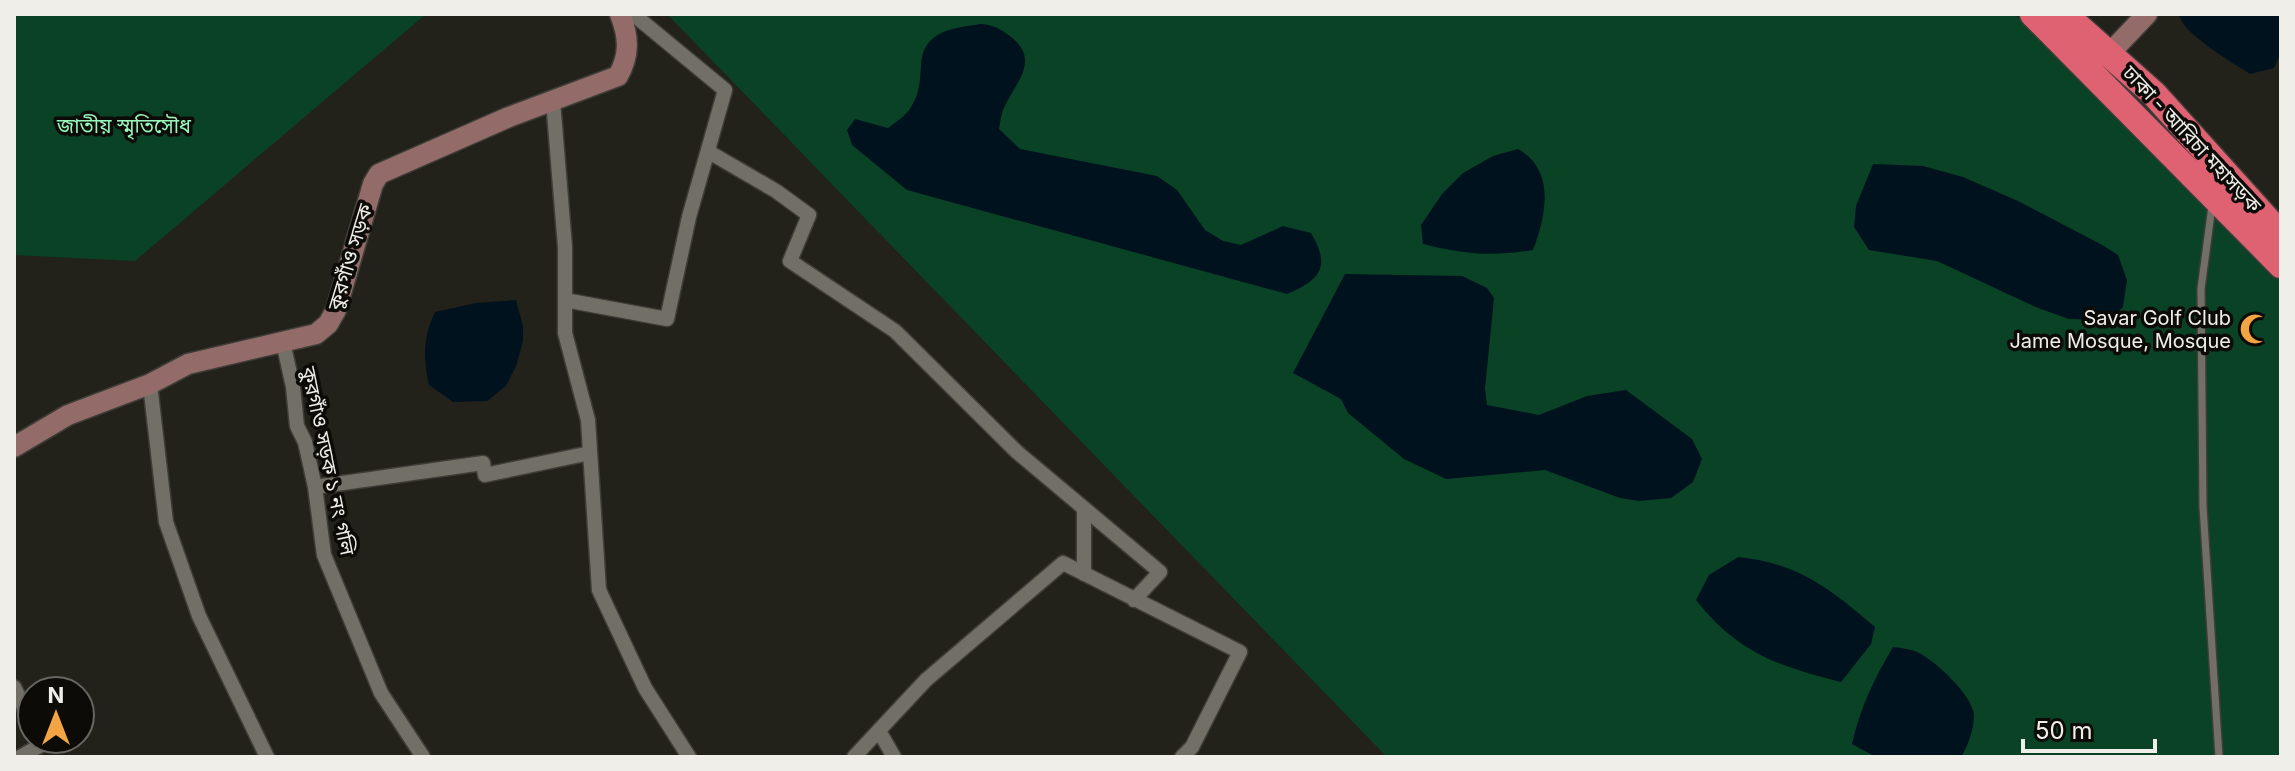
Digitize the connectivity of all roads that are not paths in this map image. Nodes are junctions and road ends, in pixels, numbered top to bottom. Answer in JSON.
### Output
{"nodes":[{"id":1,"x":620,"y":14,"type":"edge"},
{"id":2,"x":633,"y":14,"type":"edge"},
{"id":3,"x":2033,"y":14,"type":"edge"},
{"id":4,"x":2064,"y":14,"type":"edge"},
{"id":5,"x":2147,"y":14,"type":"edge"},
{"id":6,"x":2100,"y":63,"type":"junction"},
{"id":7,"x":553,"y":101,"type":"junction"},
{"id":8,"x":709,"y":152,"type":"junction"},
{"id":9,"x":2213,"y":196,"type":"junction"},
{"id":10,"x":2281,"y":235,"type":"edge"},
{"id":11,"x":2281,"y":265,"type":"edge"},
{"id":12,"x":565,"y":300,"type":"junction"},
{"id":13,"x":283,"y":342,"type":"junction"},
{"id":14,"x":150,"y":384,"type":"junction"},
{"id":15,"x":14,"y":447,"type":"edge"},
{"id":16,"x":590,"y":453,"type":"junction"},
{"id":17,"x":315,"y":487,"type":"junction"},
{"id":18,"x":1084,"y":508,"type":"junction"},
{"id":19,"x":1084,"y":574,"type":"junction"},
{"id":20,"x":1134,"y":600,"type":"junction"},
{"id":21,"x":879,"y":731,"type":"junction"},
{"id":22,"x":267,"y":757,"type":"edge"},
{"id":23,"x":423,"y":757,"type":"edge"},
{"id":24,"x":689,"y":757,"type":"edge"},
{"id":25,"x":854,"y":757,"type":"edge"},
{"id":26,"x":894,"y":757,"type":"edge"},
{"id":27,"x":1182,"y":757,"type":"edge"},
{"id":28,"x":2219,"y":757,"type":"edge"}],
"edges":[{"from":1,"to":7,"type":"street","name":"কুরগাঁও সড়ক"},
{"from":2,"to":8,"type":"street"},
{"from":3,"to":6,"type":"highway"},
{"from":4,"to":6,"type":"highway","name":"ঢাকা - আরিচা মহাসড়ক"},
{"from":5,"to":6,"type":"street"},
{"from":6,"to":9,"type":"highway"},
{"from":6,"to":10,"type":"highway","name":"ঢাকা - আরিচা মহাসড়ক"},
{"from":7,"to":12,"type":"street"},
{"from":7,"to":13,"type":"street","name":"কুরগাঁও সড়ক"},
{"from":8,"to":12,"type":"street"},
{"from":8,"to":18,"type":"street"},
{"from":9,"to":11,"type":"highway"},
{"from":9,"to":28,"type":"lane"},
{"from":12,"to":16,"type":"street"},
{"from":13,"to":14,"type":"street","name":"কুরগাঁও সড়ক"},
{"from":13,"to":17,"type":"street","name":"কুরগাঁও সড়ক ১ নং গলি"},
{"from":14,"to":15,"type":"street","name":"কুরগাঁও সড়ক"},
{"from":14,"to":22,"type":"street"},
{"from":16,"to":17,"type":"street"},
{"from":16,"to":24,"type":"street"},
{"from":17,"to":23,"type":"street","name":"কুরগাঁও সড়ক ১ নং গলি"},
{"from":18,"to":19,"type":"street"},
{"from":18,"to":20,"type":"street"},
{"from":19,"to":20,"type":"street"},
{"from":19,"to":21,"type":"street"},
{"from":20,"to":27,"type":"street"},
{"from":21,"to":25,"type":"street"},
{"from":21,"to":26,"type":"street"}]}
